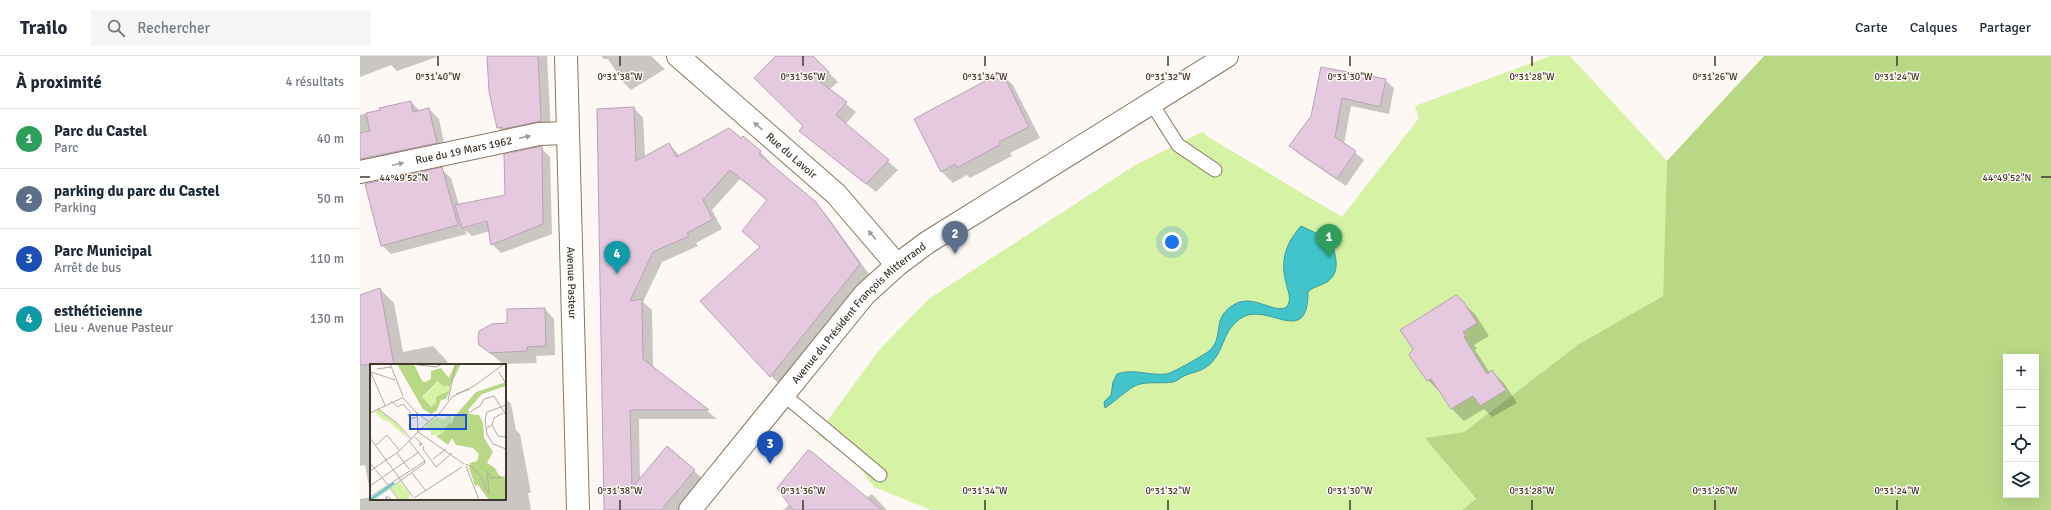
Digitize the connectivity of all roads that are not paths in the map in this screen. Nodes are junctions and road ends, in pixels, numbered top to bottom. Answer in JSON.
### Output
{"nodes":[{"id":1,"x":566,"y":56,"type":"edge"},
{"id":2,"x":678,"y":56,"type":"edge"},
{"id":3,"x":1227,"y":56,"type":"edge"},
{"id":4,"x":1152,"y":104,"type":"junction"},
{"id":5,"x":567,"y":133,"type":"junction"},
{"id":6,"x":1215,"y":170,"type":"dead end"},
{"id":7,"x":360,"y":172,"type":"edge"},
{"id":8,"x":897,"y":265,"type":"junction"},
{"id":9,"x":784,"y":394,"type":"junction"},
{"id":10,"x":880,"y":475,"type":"dead end"},
{"id":11,"x":578,"y":510,"type":"edge"},
{"id":12,"x":690,"y":510,"type":"edge"}],
"edges":[{"from":1,"to":5,"type":"street","name":"Avenue Pasteur"},
{"from":8,"to":2,"type":"street","name":"Rue du Lavoir","one_way":true},
{"from":3,"to":4,"type":"street","name":"Avenue du Président François Mitterrand"},
{"from":4,"to":6,"type":"lane"},
{"from":4,"to":8,"type":"street","name":"Avenue du Président François Mitterrand"},
{"from":7,"to":5,"type":"street","name":"Rue du 19 Mars 1962","one_way":true},
{"from":5,"to":11,"type":"street","name":"Avenue Pasteur"},
{"from":8,"to":9,"type":"street","name":"Avenue du Président François Mitterrand"},
{"from":9,"to":10,"type":"lane"},
{"from":9,"to":12,"type":"street","name":"Avenue du Président François Mitterrand"}]}
